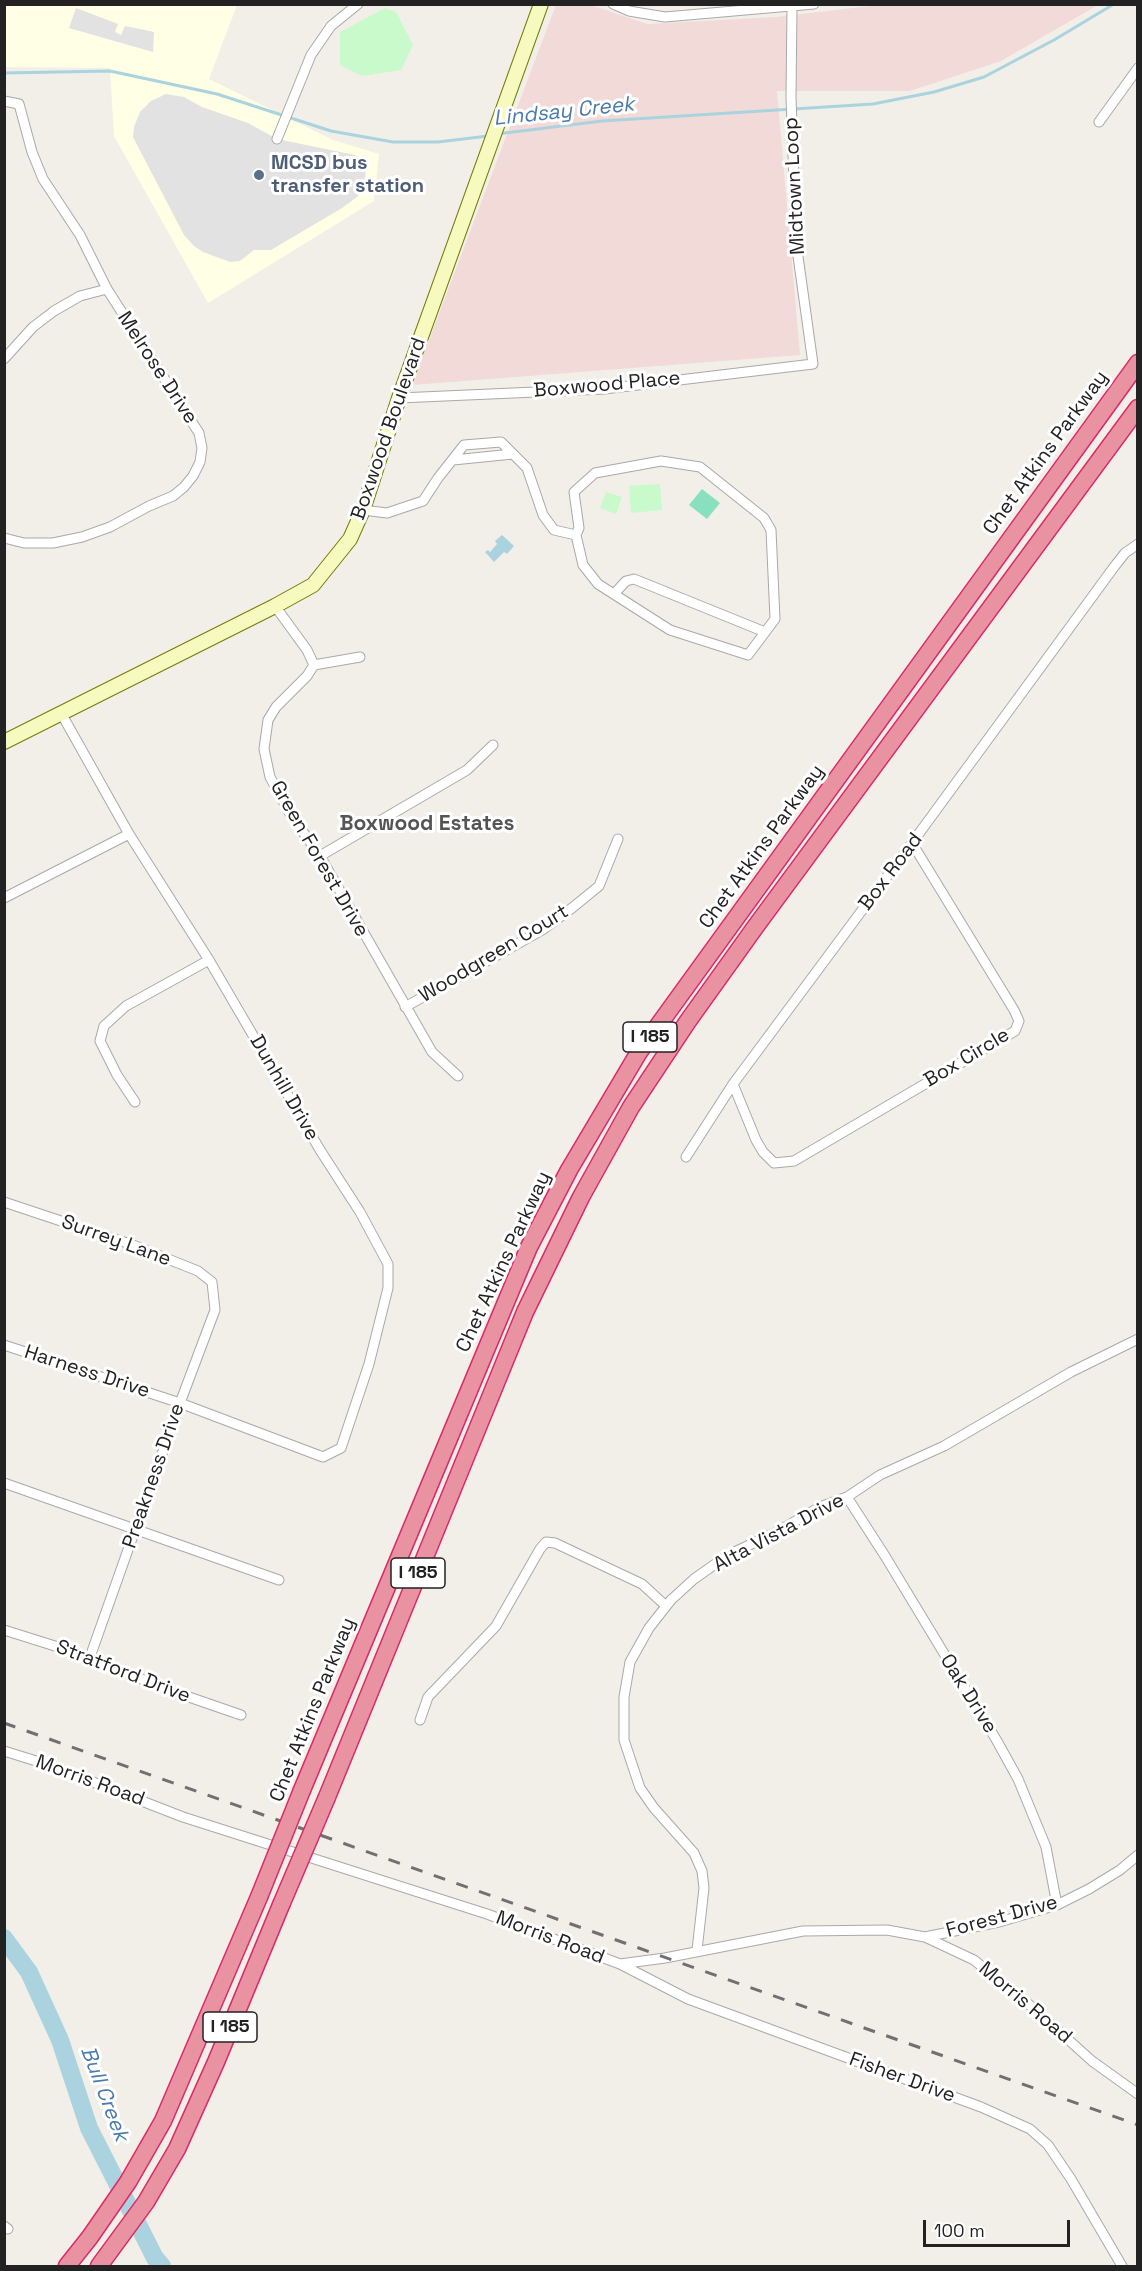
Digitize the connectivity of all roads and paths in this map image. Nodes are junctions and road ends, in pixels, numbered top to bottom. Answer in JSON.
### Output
{"nodes":[{"id":1,"x":358,"y":4,"type":"edge"},
{"id":2,"x":541,"y":4,"type":"edge"},
{"id":3,"x":613,"y":4,"type":"edge"},
{"id":4,"x":814,"y":4,"type":"edge"},
{"id":5,"x":792,"y":7,"type":"junction"},
{"id":6,"x":1137,"y":68,"type":"edge"},
{"id":7,"x":4,"y":101,"type":"edge"},
{"id":8,"x":1099,"y":122,"type":"dead end"},
{"id":9,"x":277,"y":139,"type":"dead end"},
{"id":10,"x":106,"y":290,"type":"junction"},
{"id":11,"x":4,"y":360,"type":"edge"},
{"id":12,"x":813,"y":364,"type":"joint"},
{"id":13,"x":1135,"y":366,"type":"edge"},
{"id":14,"x":399,"y":398,"type":"junction"},
{"id":15,"x":1134,"y":413,"type":"edge"},
{"id":16,"x":485,"y":443,"type":"junction"},
{"id":17,"x":513,"y":454,"type":"junction"},
{"id":18,"x":487,"y":456,"type":"junction"},
{"id":19,"x":453,"y":460,"type":"junction"},
{"id":20,"x":363,"y":510,"type":"junction"},
{"id":21,"x":576,"y":535,"type":"junction"},
{"id":22,"x":4,"y":538,"type":"edge"},
{"id":23,"x":1137,"y":544,"type":"edge"},
{"id":24,"x":614,"y":594,"type":"junction"},
{"id":25,"x":275,"y":606,"type":"junction"},
{"id":26,"x":765,"y":632,"type":"junction"},
{"id":27,"x":360,"y":657,"type":"dead end"},
{"id":28,"x":314,"y":665,"type":"junction"},
{"id":29,"x":61,"y":713,"type":"junction"},
{"id":30,"x":4,"y":742,"type":"edge"},
{"id":31,"x":493,"y":745,"type":"dead end"},
{"id":32,"x":129,"y":834,"type":"junction"},
{"id":33,"x":618,"y":839,"type":"dead end"},
{"id":34,"x":912,"y":843,"type":"junction"},
{"id":35,"x":320,"y":856,"type":"junction"},
{"id":36,"x":4,"y":897,"type":"edge"},
{"id":37,"x":209,"y":960,"type":"junction"},
{"id":38,"x":405,"y":1007,"type":"junction"},
{"id":39,"x":458,"y":1076,"type":"dead end"},
{"id":40,"x":733,"y":1084,"type":"junction"},
{"id":41,"x":135,"y":1102,"type":"dead end"},
{"id":42,"x":686,"y":1157,"type":"dead end"},
{"id":43,"x":4,"y":1202,"type":"edge"},
{"id":44,"x":214,"y":1296,"type":"joint"},
{"id":45,"x":1137,"y":1339,"type":"edge"},
{"id":46,"x":4,"y":1345,"type":"edge"},
{"id":47,"x":180,"y":1403,"type":"junction"},
{"id":48,"x":304,"y":1450,"type":"joint"},
{"id":49,"x":4,"y":1483,"type":"edge"},
{"id":50,"x":847,"y":1497,"type":"junction"},
{"id":51,"x":135,"y":1530,"type":"junction"},
{"id":52,"x":279,"y":1580,"type":"dead end"},
{"id":53,"x":666,"y":1606,"type":"junction"},
{"id":54,"x":4,"y":1630,"type":"edge"},
{"id":55,"x":90,"y":1657,"type":"junction"},
{"id":56,"x":241,"y":1715,"type":"dead end"},
{"id":57,"x":420,"y":1720,"type":"dead end"},
{"id":58,"x":4,"y":1751,"type":"edge"},
{"id":59,"x":1137,"y":1855,"type":"edge"},
{"id":60,"x":1057,"y":1905,"type":"junction"},
{"id":61,"x":925,"y":1937,"type":"junction"},
{"id":62,"x":697,"y":1950,"type":"junction"},
{"id":63,"x":620,"y":1964,"type":"junction"},
{"id":64,"x":1137,"y":2094,"type":"edge"},
{"id":65,"x":146,"y":2202,"type":"junction"},
{"id":66,"x":67,"y":2266,"type":"edge"},
{"id":67,"x":99,"y":2266,"type":"edge"},
{"id":68,"x":108,"y":2266,"type":"edge"},
{"id":69,"x":1122,"y":2266,"type":"edge"}],
"edges":[{"from":1,"to":9,"type":"street"},
{"from":2,"to":14,"type":"street","name":"Boxwood Boulevard"},
{"from":3,"to":5,"type":"street"},
{"from":4,"to":5,"type":"street"},
{"from":5,"to":12,"type":"street","name":"Midtown Loop"},
{"from":6,"to":8,"type":"street"},
{"from":7,"to":10,"type":"street","name":"Melrose Drive"},
{"from":10,"to":11,"type":"street"},
{"from":10,"to":22,"type":"street","name":"Melrose Drive"},
{"from":12,"to":14,"type":"street","name":"Boxwood Place"},
{"from":13,"to":66,"type":"highway","name":"Chet Atkins Parkway","number":"I 185","bridge":true},
{"from":14,"to":20,"type":"street","name":"Boxwood Boulevard"},
{"from":15,"to":65,"type":"highway","name":"Chet Atkins Parkway","number":"I 185","bridge":true},
{"from":16,"to":17,"type":"street"},
{"from":16,"to":18,"type":"street"},
{"from":16,"to":19,"type":"street"},
{"from":17,"to":18,"type":"street"},
{"from":17,"to":21,"type":"street"},
{"from":18,"to":19,"type":"street"},
{"from":19,"to":20,"type":"street"},
{"from":20,"to":25,"type":"street","name":"Boxwood Boulevard"},
{"from":21,"to":24,"type":"street"},
{"from":21,"to":26,"type":"street"},
{"from":23,"to":34,"type":"street","name":"Box Road"},
{"from":24,"to":26,"type":"street"},
{"from":24,"to":26,"type":"street"},
{"from":25,"to":28,"type":"street"},
{"from":25,"to":29,"type":"street","name":"Boxwood Boulevard"},
{"from":27,"to":28,"type":"street"},
{"from":28,"to":35,"type":"street","name":"Green Forest Drive"},
{"from":29,"to":30,"type":"street","name":"Boxwood Boulevard"},
{"from":29,"to":32,"type":"street","name":"Dunhill Drive"},
{"from":31,"to":35,"type":"street"},
{"from":32,"to":36,"type":"street"},
{"from":32,"to":37,"type":"street","name":"Dunhill Drive"},
{"from":33,"to":38,"type":"street","name":"Woodgreen Court"},
{"from":34,"to":40,"type":"street","name":"Box Road"},
{"from":34,"to":40,"type":"street","name":"Box Circle"},
{"from":35,"to":38,"type":"street","name":"Green Forest Drive"},
{"from":37,"to":41,"type":"street"},
{"from":37,"to":48,"type":"street","name":"Dunhill Drive"},
{"from":38,"to":39,"type":"street","name":"Green Forest Drive"},
{"from":40,"to":42,"type":"street","name":"Box Road"},
{"from":43,"to":44,"type":"street","name":"Surrey Lane"},
{"from":44,"to":47,"type":"street","name":"Preakness Drive"},
{"from":45,"to":50,"type":"street","name":"Alta Vista Drive"},
{"from":46,"to":47,"type":"street","name":"Harness Drive"},
{"from":47,"to":48,"type":"street","name":"Harness Drive"},
{"from":47,"to":51,"type":"street","name":"Preakness Drive"},
{"from":49,"to":51,"type":"street"},
{"from":50,"to":53,"type":"street","name":"Alta Vista Drive"},
{"from":50,"to":60,"type":"street","name":"Oak Drive"},
{"from":51,"to":52,"type":"street"},
{"from":51,"to":55,"type":"street","name":"Preakness Drive"},
{"from":53,"to":57,"type":"street"},
{"from":53,"to":62,"type":"street","name":"Alta Vista Drive"},
{"from":54,"to":55,"type":"street","name":"Stratford Drive"},
{"from":55,"to":56,"type":"street","name":"Stratford Drive"},
{"from":58,"to":63,"type":"street","name":"Morris Road"},
{"from":59,"to":60,"type":"street","name":"Forest Drive"},
{"from":60,"to":61,"type":"street","name":"Forest Drive"},
{"from":61,"to":62,"type":"street","name":"Morris Road"},
{"from":61,"to":64,"type":"street","name":"Morris Road"},
{"from":62,"to":63,"type":"street","name":"Morris Road"},
{"from":63,"to":69,"type":"street","name":"Fisher Drive"},
{"from":65,"to":67,"type":"highway","name":"Chet Atkins Parkway","number":"I 185"},
{"from":65,"to":68,"type":"highway"}]}
